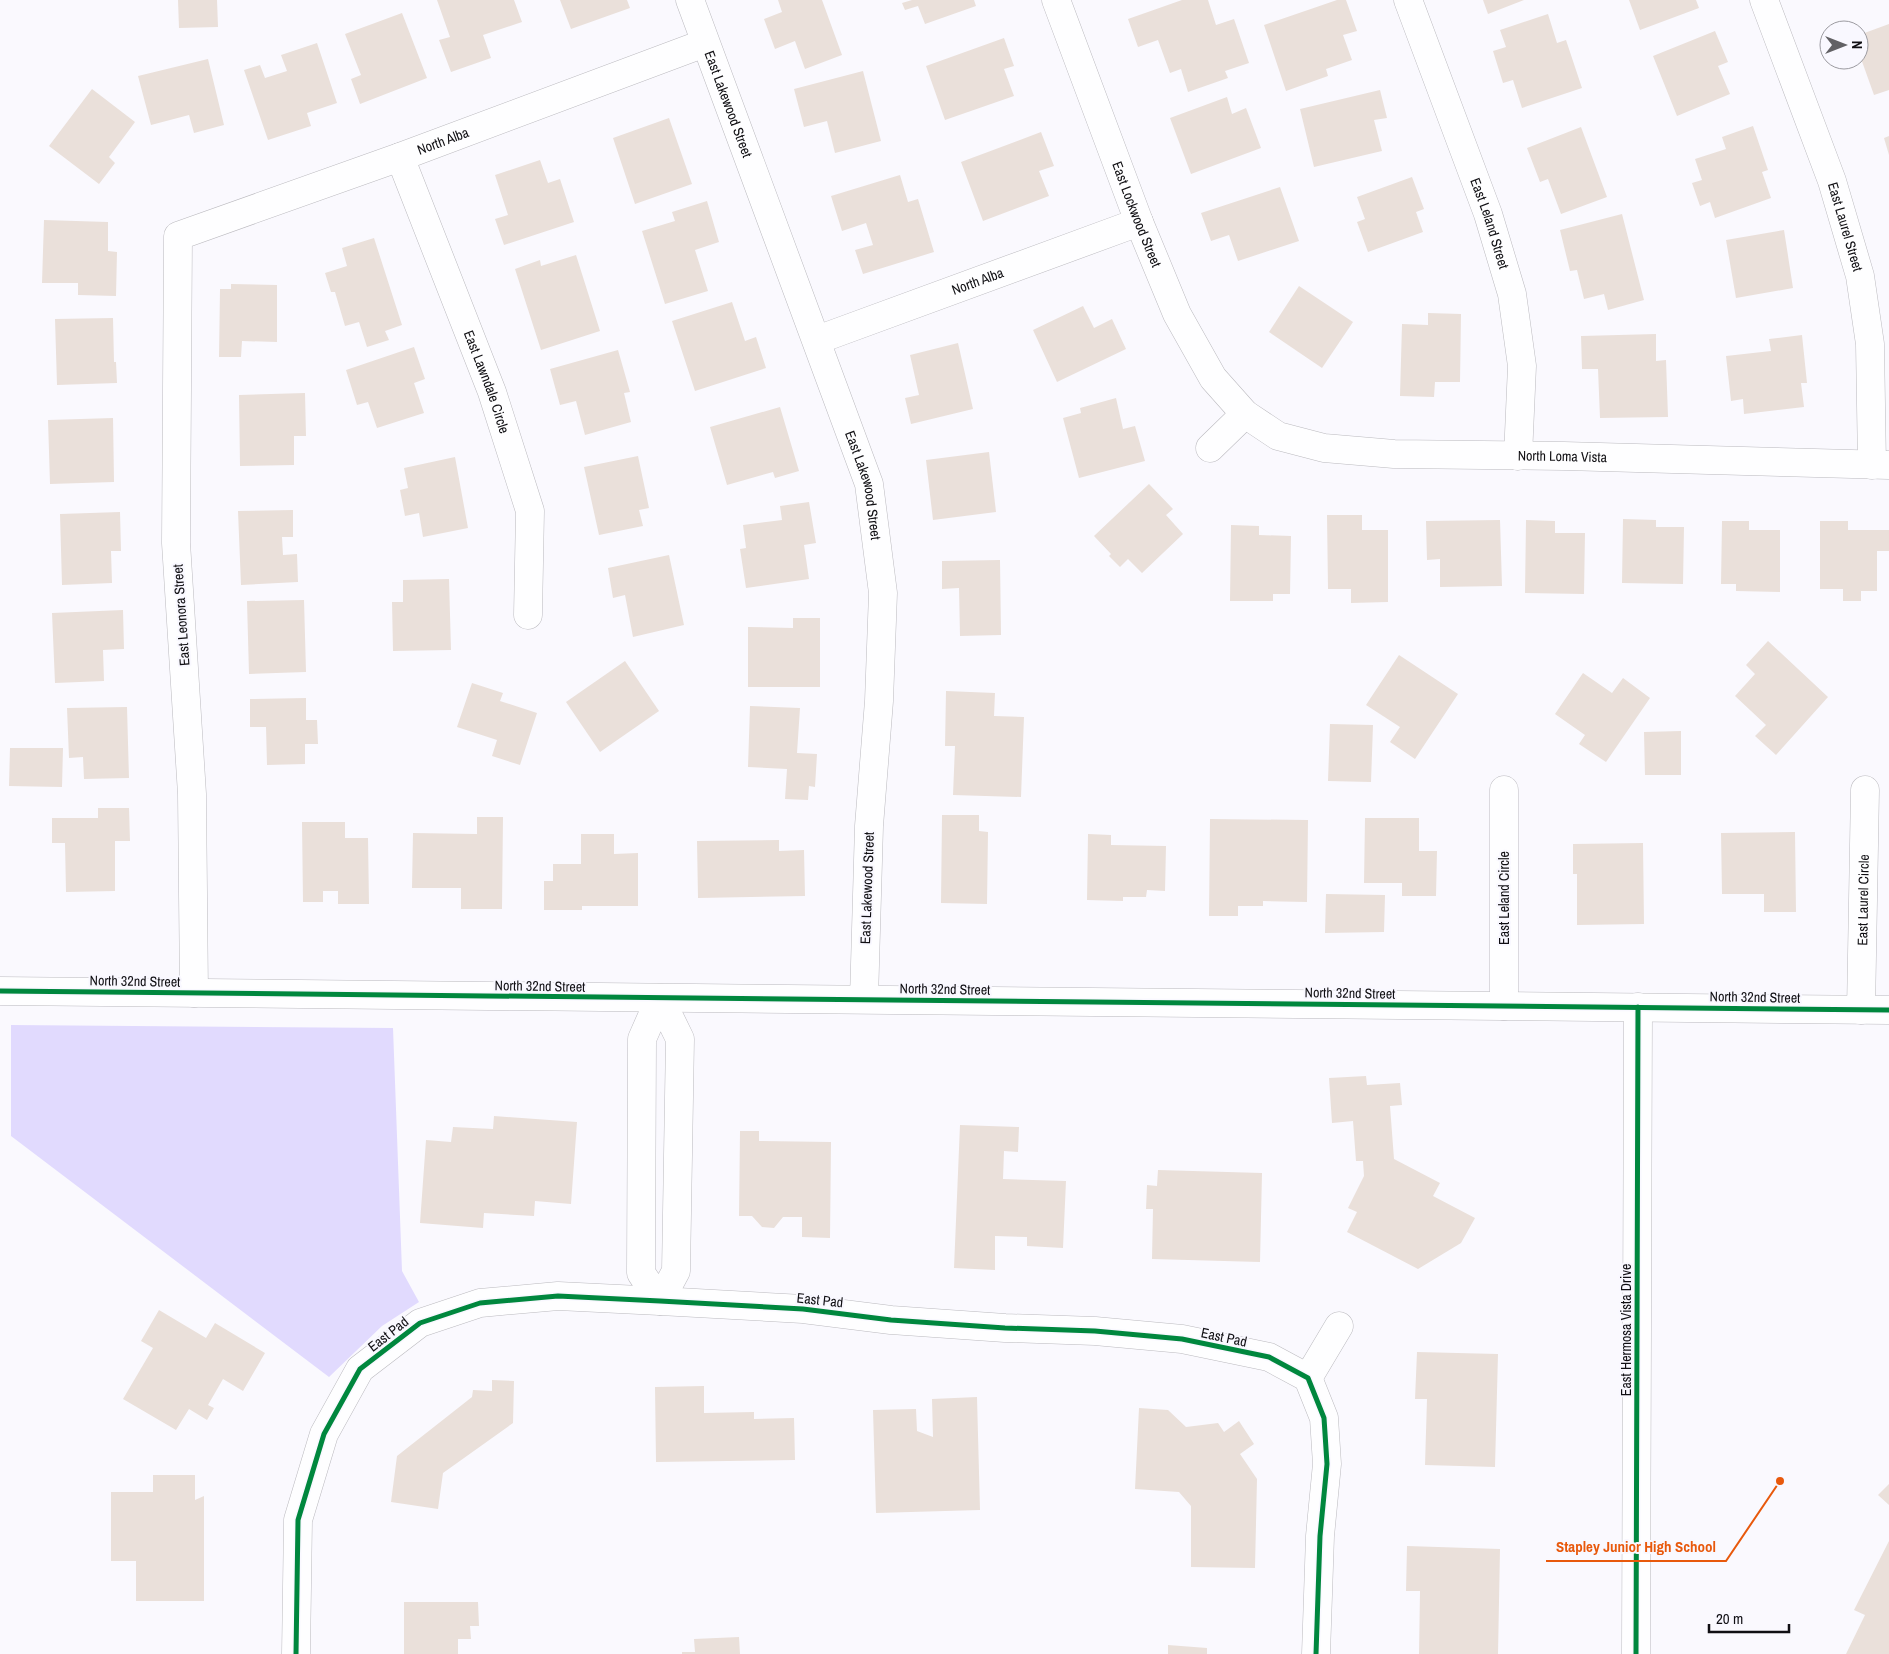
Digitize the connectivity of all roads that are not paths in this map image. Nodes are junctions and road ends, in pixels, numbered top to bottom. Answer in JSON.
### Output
{"nodes":[{"id":1,"x":690,"y":0,"type":"edge"},
{"id":2,"x":1056,"y":0,"type":"edge"},
{"id":3,"x":1408,"y":0,"type":"edge"},
{"id":4,"x":1764,"y":0,"type":"edge"},
{"id":5,"x":705,"y":43,"type":"junction"},
{"id":6,"x":400,"y":157,"type":"junction"},
{"id":7,"x":1139,"y":222,"type":"junction"},
{"id":8,"x":178,"y":236,"type":"joint"},
{"id":9,"x":817,"y":340,"type":"junction"},
{"id":10,"x":1244,"y":414,"type":"junction"},
{"id":11,"x":1210,"y":448,"type":"dead end"},
{"id":12,"x":1518,"y":456,"type":"junction"},
{"id":13,"x":1880,"y":465,"type":"edge"},
{"id":14,"x":528,"y":615,"type":"dead end"},
{"id":15,"x":1504,"y":790,"type":"dead end"},
{"id":16,"x":1865,"y":790,"type":"dead end"},
{"id":17,"x":0,"y":991,"type":"edge"},
{"id":18,"x":194,"y":994,"type":"junction"},
{"id":19,"x":660,"y":998,"type":"junction"},
{"id":20,"x":864,"y":999,"type":"junction"},
{"id":21,"x":1504,"y":1006,"type":"junction"},
{"id":22,"x":1638,"y":1006,"type":"junction"},
{"id":23,"x":1861,"y":1010,"type":"junction"},
{"id":24,"x":1889,"y":1010,"type":"edge"},
{"id":25,"x":660,"y":1301,"type":"junction"},
{"id":26,"x":1339,"y":1326,"type":"dead end"},
{"id":27,"x":1308,"y":1378,"type":"junction"},
{"id":28,"x":296,"y":1654,"type":"edge"},
{"id":29,"x":1316,"y":1654,"type":"edge"},
{"id":30,"x":1636,"y":1654,"type":"edge"}],
"edges":[{"from":1,"to":5,"type":"street","name":"East Lakewood Street"},
{"from":2,"to":7,"type":"street","name":"East Lockwood Street"},
{"from":3,"to":12,"type":"street","name":"East Leland Street"},
{"from":4,"to":13,"type":"street","name":"East Laurel Street"},
{"from":5,"to":6,"type":"street","name":"North Alba"},
{"from":5,"to":9,"type":"street","name":"East Lakewood Street"},
{"from":6,"to":8,"type":"street","name":"North Alba"},
{"from":6,"to":14,"type":"street","name":"East Lawndale Circle"},
{"from":7,"to":9,"type":"street","name":"North Alba"},
{"from":7,"to":10,"type":"street","name":"East Lockwood Street"},
{"from":8,"to":18,"type":"street","name":"East Leonora Street"},
{"from":9,"to":20,"type":"street","name":"East Lakewood Street"},
{"from":10,"to":11,"type":"street"},
{"from":10,"to":12,"type":"street","name":"North Loma Vista"},
{"from":12,"to":13,"type":"street","name":"North Loma Vista"},
{"from":15,"to":21,"type":"street","name":"East Leland Circle"},
{"from":16,"to":23,"type":"street","name":"East Laurel Circle"},
{"from":17,"to":18,"type":"street","name":"North 32nd Street"},
{"from":18,"to":19,"type":"street","name":"North 32nd Street"},
{"from":19,"to":20,"type":"street","name":"North 32nd Street"},
{"from":19,"to":25,"type":"street"},
{"from":19,"to":25,"type":"street"},
{"from":20,"to":21,"type":"street","name":"North 32nd Street"},
{"from":21,"to":22,"type":"street","name":"North 32nd Street"},
{"from":22,"to":23,"type":"street","name":"North 32nd Street"},
{"from":22,"to":30,"type":"street","name":"East Hermosa Vista Drive"},
{"from":23,"to":24,"type":"street","name":"North 32nd Street"},
{"from":25,"to":27,"type":"street","name":"East Pad"},
{"from":25,"to":28,"type":"street","name":"East Pad"},
{"from":26,"to":27,"type":"street"},
{"from":27,"to":29,"type":"street"}]}
